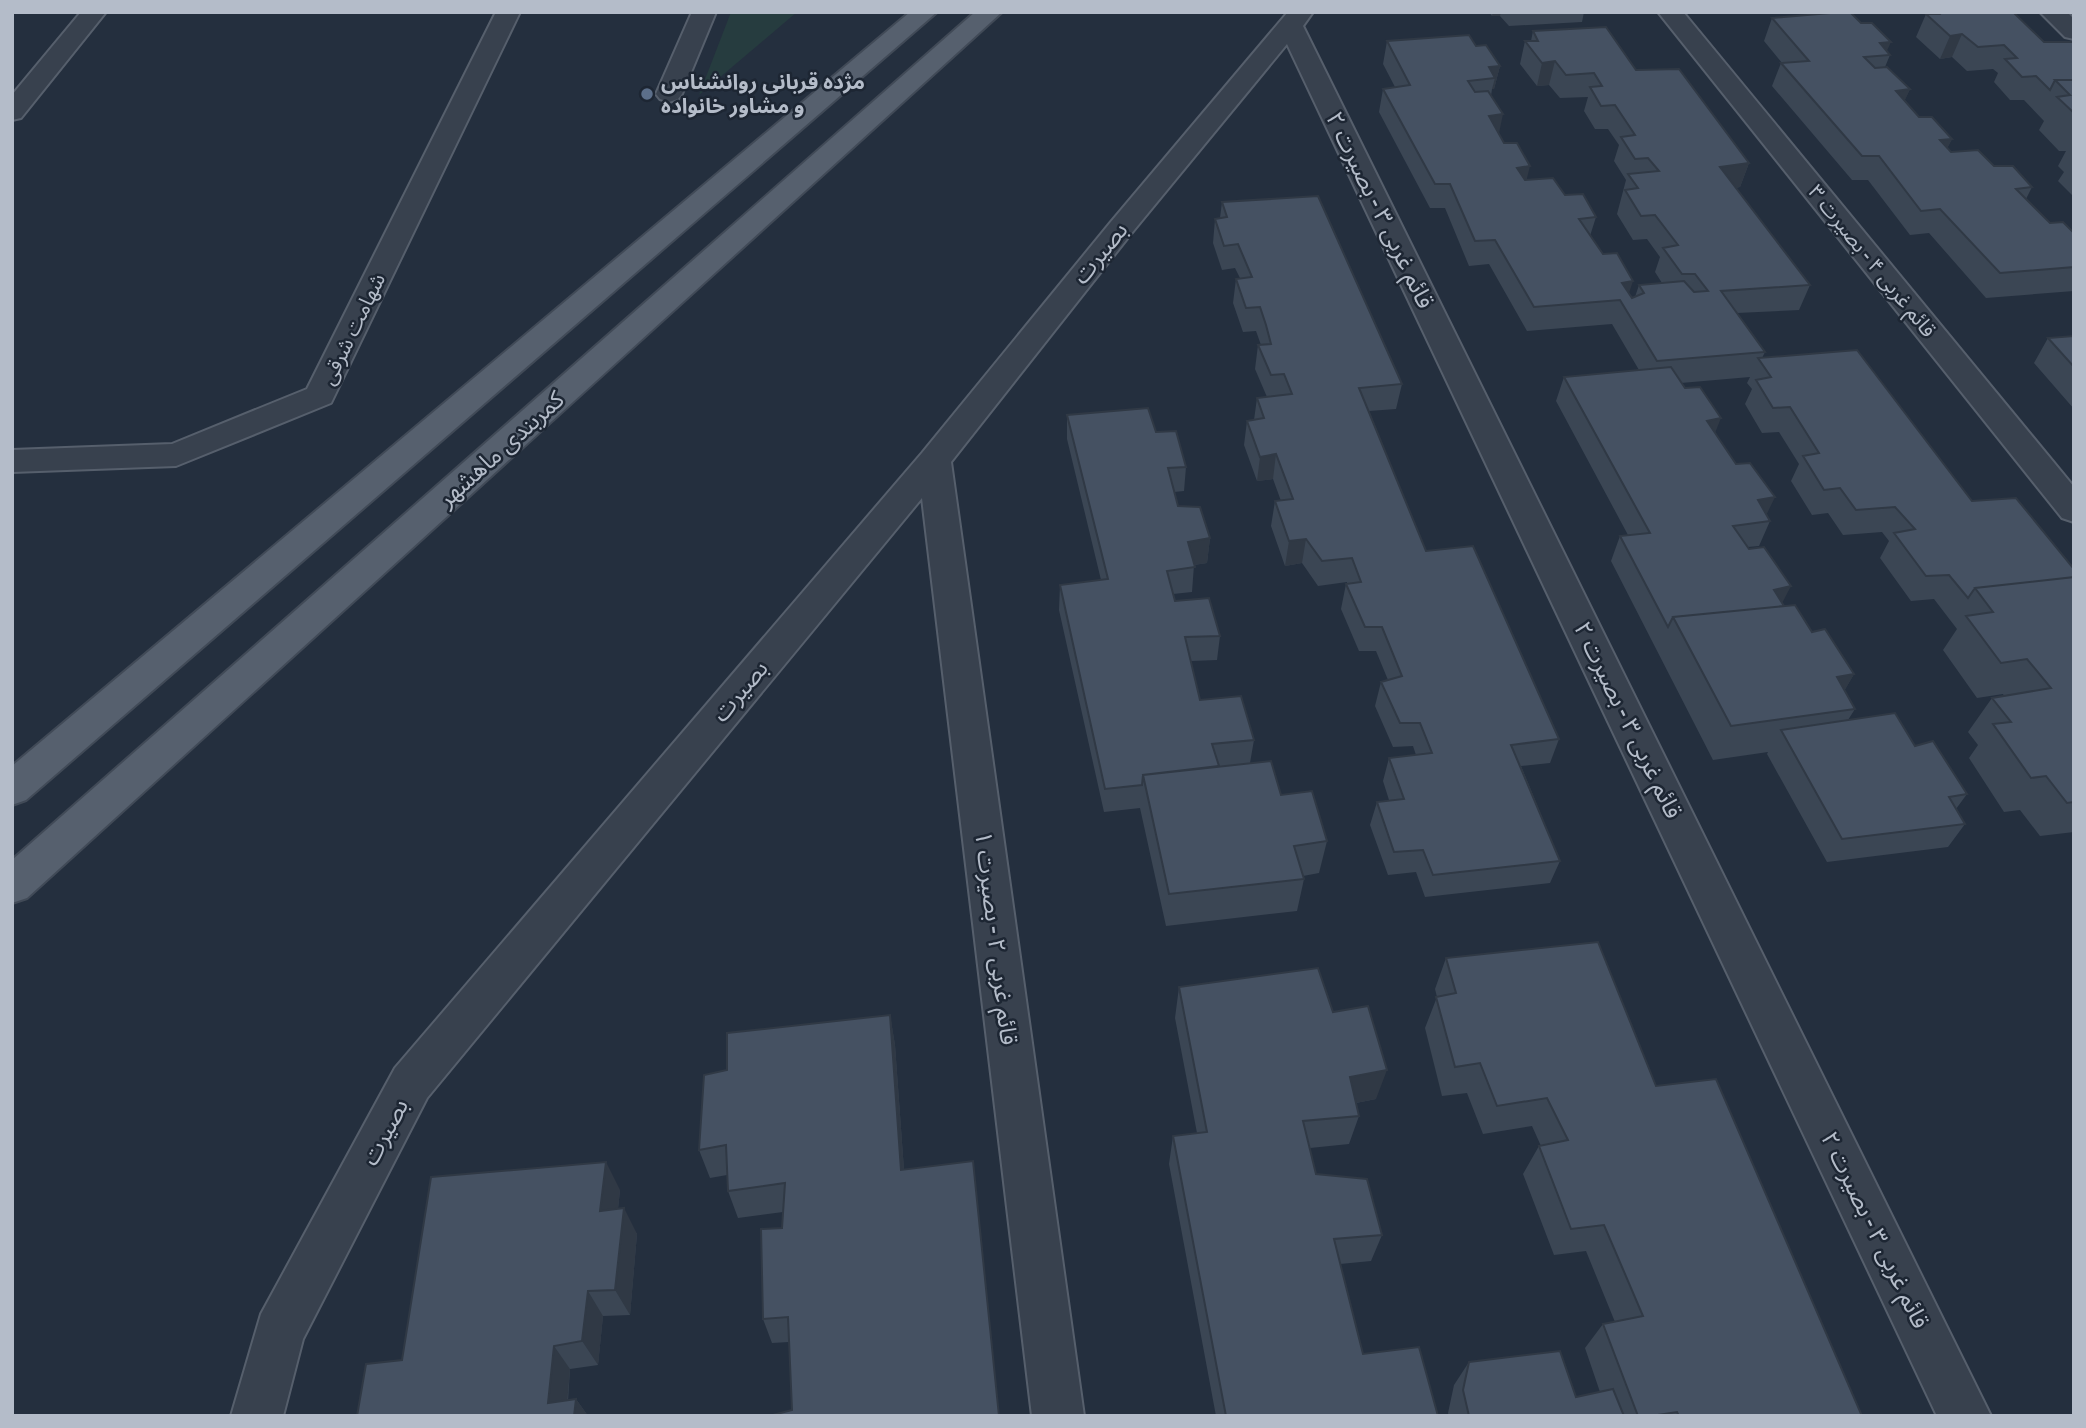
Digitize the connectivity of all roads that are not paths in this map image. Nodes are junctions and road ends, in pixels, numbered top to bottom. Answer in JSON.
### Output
{"nodes":[{"id":1,"x":94,"y":12,"type":"edge"},
{"id":2,"x":508,"y":12,"type":"edge"},
{"id":3,"x":704,"y":12,"type":"edge"},
{"id":4,"x":925,"y":12,"type":"edge"},
{"id":5,"x":990,"y":12,"type":"edge"},
{"id":6,"x":1670,"y":12,"type":"edge"},
{"id":7,"x":2052,"y":12,"type":"edge"},
{"id":8,"x":1295,"y":19,"type":"edge"},
{"id":9,"x":2074,"y":32,"type":"edge"},
{"id":10,"x":669,"y":94,"type":"dead end"},
{"id":11,"x":12,"y":112,"type":"edge"},
{"id":12,"x":12,"y":461,"type":"edge"},
{"id":13,"x":934,"y":461,"type":"junction"},
{"id":14,"x":2074,"y":510,"type":"edge"},
{"id":15,"x":12,"y":789,"type":"edge"},
{"id":16,"x":12,"y":886,"type":"edge"},
{"id":17,"x":257,"y":1416,"type":"edge"},
{"id":18,"x":1058,"y":1416,"type":"edge"},
{"id":19,"x":1965,"y":1416,"type":"edge"}],
"edges":[{"from":1,"to":11,"type":"street"},
{"from":2,"to":12,"type":"street","name":"شهامت شرقی"},
{"from":3,"to":10,"type":"street"},
{"from":4,"to":15,"type":"main road"},
{"from":5,"to":16,"type":"main road","name":"کمربندی ماهشهر"},
{"from":6,"to":14,"type":"street","name":"قائم غربی ۴ - بصیرت ۳"},
{"from":7,"to":9,"type":"street"},
{"from":8,"to":13,"type":"street","name":"بصیرت"},
{"from":8,"to":19,"type":"street","name":"قائم غربی ۳ - بصیرت ۲"},
{"from":13,"to":17,"type":"street","name":"بصیرت"},
{"from":13,"to":18,"type":"street","name":"قائم غربی ۲ - بصیرت ۱"}]}
